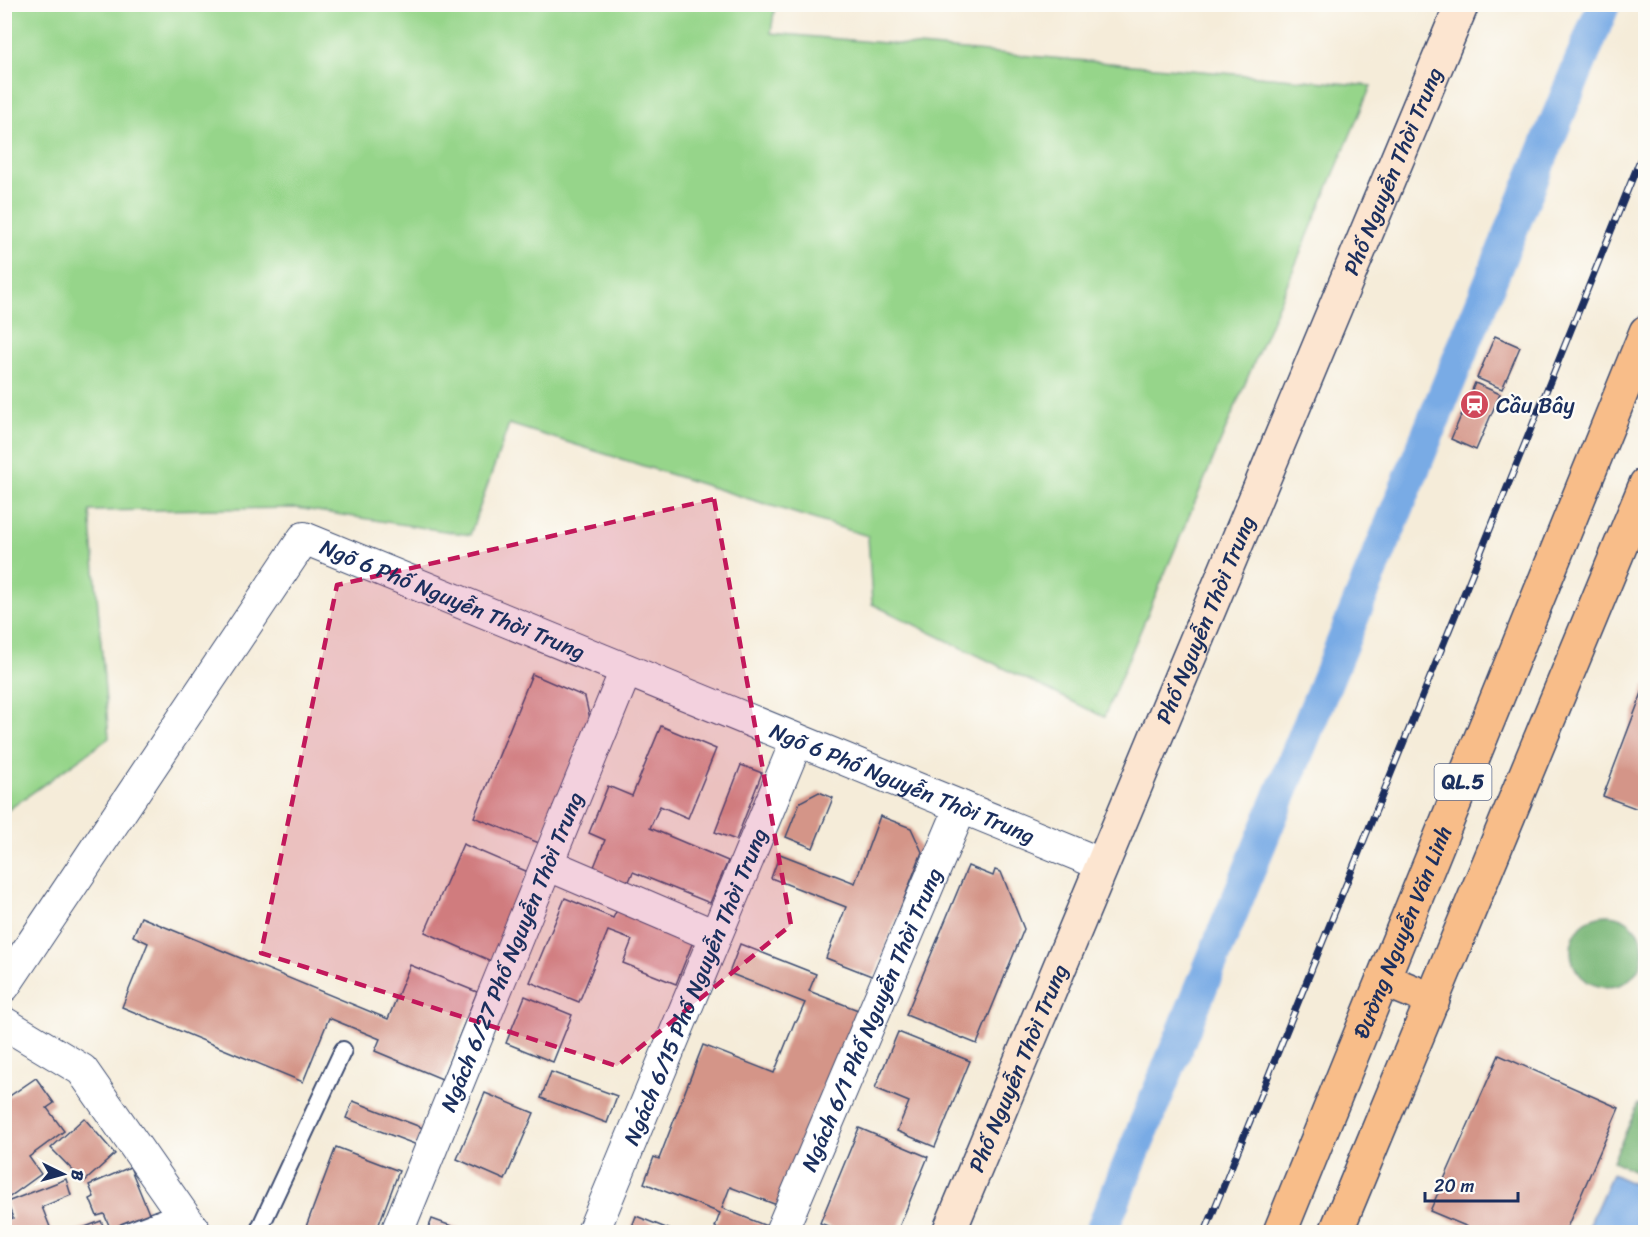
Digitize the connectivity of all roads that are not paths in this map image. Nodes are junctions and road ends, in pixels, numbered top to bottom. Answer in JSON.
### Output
{"nodes":[{"id":1,"x":1462,"y":4,"type":"edge"},
{"id":2,"x":1646,"y":332,"type":"edge"},
{"id":3,"x":1646,"y":484,"type":"edge"},
{"id":4,"x":626,"y":670,"type":"junction"},
{"id":5,"x":797,"y":740,"type":"junction"},
{"id":6,"x":961,"y":807,"type":"junction"},
{"id":7,"x":547,"y":864,"type":"junction"},
{"id":8,"x":1101,"y":864,"type":"junction"},
{"id":9,"x":716,"y":936,"type":"junction"},
{"id":10,"x":1384,"y":980,"type":"junction"},
{"id":11,"x":4,"y":986,"type":"edge"},
{"id":12,"x":1433,"y":1000,"type":"junction"},
{"id":13,"x":4,"y":1023,"type":"edge"},
{"id":14,"x":343,"y":1050,"type":"dead end"},
{"id":15,"x":187,"y":1222,"type":"edge"},
{"id":16,"x":125,"y":1233,"type":"edge"},
{"id":17,"x":258,"y":1233,"type":"edge"},
{"id":18,"x":398,"y":1233,"type":"edge"},
{"id":19,"x":593,"y":1233,"type":"edge"},
{"id":20,"x":781,"y":1233,"type":"edge"},
{"id":21,"x":949,"y":1233,"type":"edge"},
{"id":22,"x":1280,"y":1233,"type":"edge"},
{"id":23,"x":1336,"y":1233,"type":"edge"}],
"edges":[{"from":1,"to":8,"type":"street","name":"Phố Nguyễn Thời Trung"},
{"from":2,"to":10,"type":"highway","name":"Đường Nguyễn Văn Linh","number":"QL.5"},
{"from":3,"to":12,"type":"highway","number":"QL.5"},
{"from":4,"to":5,"type":"street","name":"Ngõ 6 Phố Nguyễn Thời Trung"},
{"from":4,"to":7,"type":"street","name":"Ngách 6/27 Phố Nguyễn Thời Trung"},
{"from":4,"to":11,"type":"street","name":"Ngõ 6 Phố Nguyễn Thời Trung"},
{"from":5,"to":6,"type":"street","name":"Ngõ 6 Phố Nguyễn Thời Trung"},
{"from":5,"to":9,"type":"street","name":"Ngách 6/15 Phố Nguyễn Thời Trung"},
{"from":6,"to":8,"type":"street","name":"Ngõ 6 Phố Nguyễn Thời Trung"},
{"from":6,"to":20,"type":"street","name":"Ngách 6/1 Phố Nguyễn Thời Trung"},
{"from":7,"to":9,"type":"street"},
{"from":7,"to":18,"type":"street","name":"Ngách 6/27 Phố Nguyễn Thời Trung"},
{"from":8,"to":21,"type":"street","name":"Phố Nguyễn Thời Trung"},
{"from":9,"to":19,"type":"street","name":"Ngách 6/15 Phố Nguyễn Thời Trung"},
{"from":10,"to":12,"type":"highway"},
{"from":10,"to":22,"type":"highway","name":"Đường Nguyễn Văn Linh","number":"QL.5"},
{"from":12,"to":23,"type":"highway","number":"QL.5"},
{"from":13,"to":15,"type":"street"},
{"from":14,"to":17,"type":"lane"},
{"from":15,"to":16,"type":"lane"}]}
